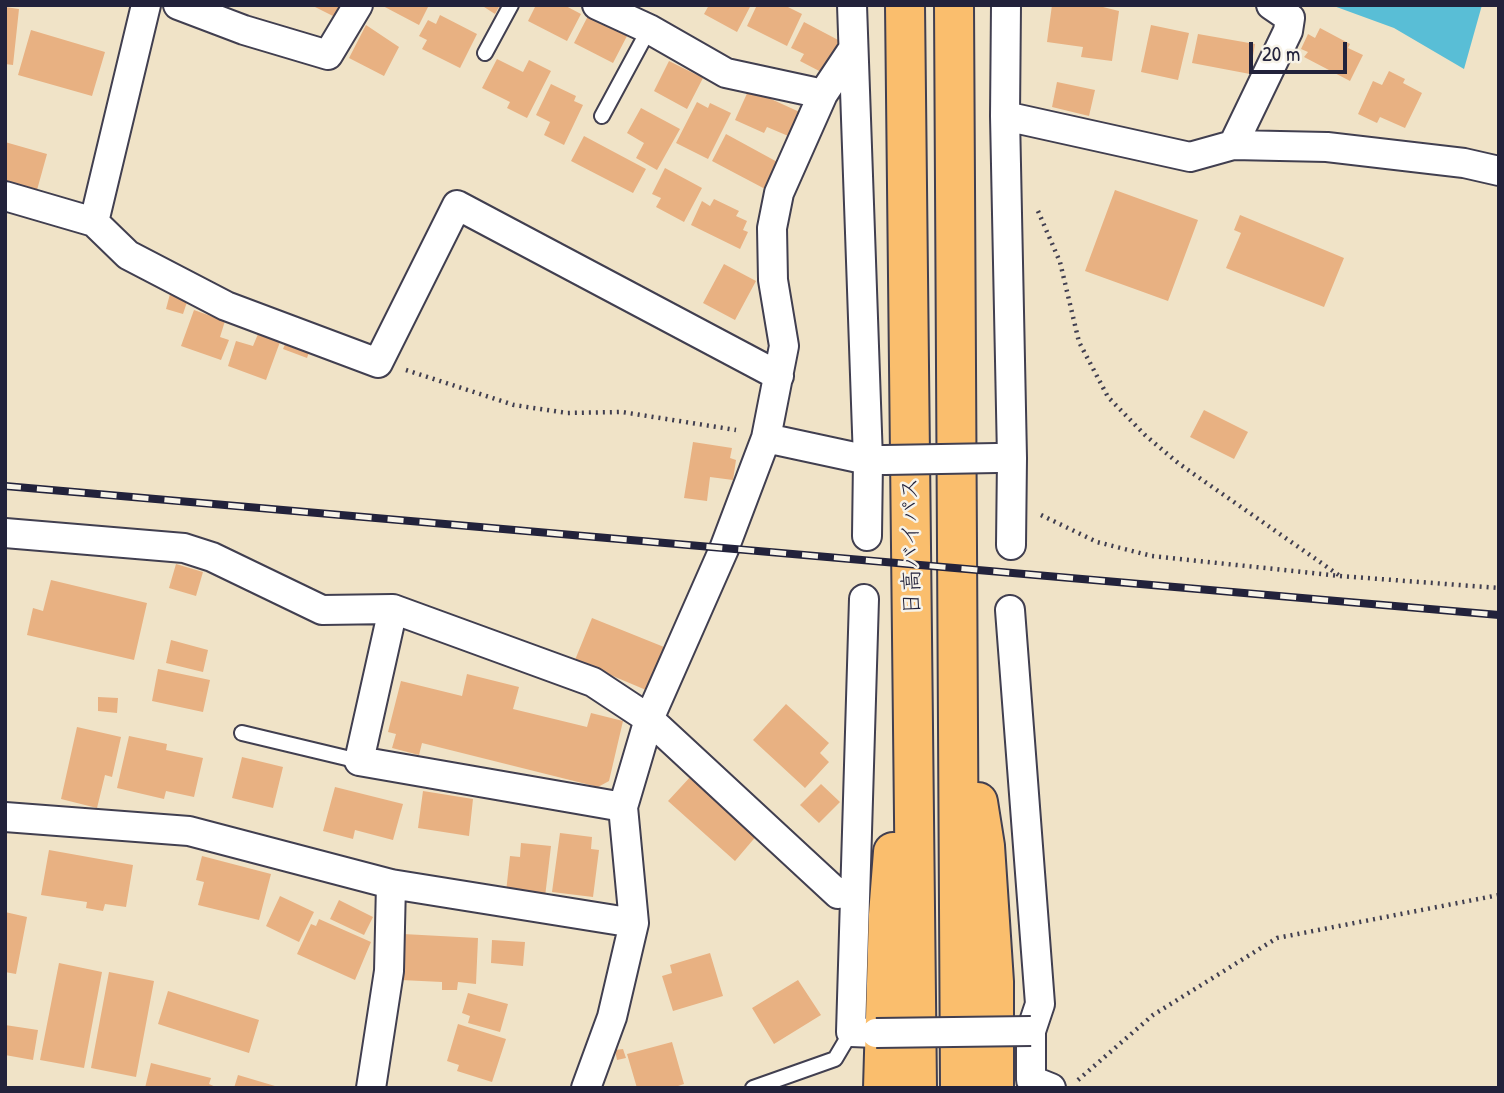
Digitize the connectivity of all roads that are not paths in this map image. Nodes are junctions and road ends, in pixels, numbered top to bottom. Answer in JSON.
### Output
{"nodes":[{"id":1,"x":146,"y":5,"type":"edge"},
{"id":2,"x":178,"y":5,"type":"edge"},
{"id":3,"x":358,"y":5,"type":"edge"},
{"id":4,"x":511,"y":5,"type":"edge"},
{"id":5,"x":597,"y":5,"type":"edge"},
{"id":6,"x":852,"y":5,"type":"edge"},
{"id":7,"x":905,"y":5,"type":"edge"},
{"id":8,"x":954,"y":5,"type":"edge"},
{"id":9,"x":1006,"y":5,"type":"edge"},
{"id":10,"x":1271,"y":5,"type":"edge"},
{"id":11,"x":649,"y":29,"type":"junction"},
{"id":12,"x":853,"y":49,"type":"junction"},
{"id":13,"x":485,"y":53,"type":"dead end"},
{"id":14,"x":823,"y":94,"type":"junction"},
{"id":15,"x":602,"y":116,"type":"dead end"},
{"id":16,"x":1005,"y":116,"type":"junction"},
{"id":17,"x":1233,"y":145,"type":"junction"},
{"id":18,"x":1499,"y":171,"type":"edge"},
{"id":19,"x":5,"y":196,"type":"edge"},
{"id":20,"x":94,"y":222,"type":"junction"},
{"id":21,"x":779,"y":376,"type":"junction"},
{"id":22,"x":765,"y":438,"type":"junction"},
{"id":23,"x":1005,"y":458,"type":"junction"},
{"id":24,"x":876,"y":460,"type":"junction"},
{"id":25,"x":5,"y":533,"type":"edge"},
{"id":26,"x":867,"y":536,"type":"dead end"},
{"id":27,"x":1011,"y":545,"type":"dead end"},
{"id":28,"x":864,"y":599,"type":"dead end"},
{"id":29,"x":393,"y":609,"type":"junction"},
{"id":30,"x":1010,"y":610,"type":"dead end"},
{"id":31,"x":913,"y":621,"type":"junction"},
{"id":32,"x":957,"y":654,"type":"junction"},
{"id":33,"x":649,"y":719,"type":"junction"},
{"id":34,"x":242,"y":733,"type":"dead end"},
{"id":35,"x":359,"y":761,"type":"junction"},
{"id":36,"x":623,"y":807,"type":"junction"},
{"id":37,"x":5,"y":817,"type":"edge"},
{"id":38,"x":391,"y":884,"type":"junction"},
{"id":39,"x":838,"y":894,"type":"dead end"},
{"id":40,"x":634,"y":923,"type":"junction"},
{"id":41,"x":1031,"y":1031,"type":"junction"},
{"id":42,"x":864,"y":1032,"type":"junction"},
{"id":43,"x":371,"y":1088,"type":"edge"},
{"id":44,"x":586,"y":1088,"type":"edge"},
{"id":45,"x":752,"y":1088,"type":"edge"},
{"id":46,"x":883,"y":1088,"type":"edge"},
{"id":47,"x":917,"y":1088,"type":"edge"},
{"id":48,"x":960,"y":1088,"type":"edge"},
{"id":49,"x":994,"y":1088,"type":"edge"},
{"id":50,"x":1051,"y":1088,"type":"edge"}],
"edges":[{"from":1,"to":20,"type":"street"},
{"from":2,"to":3,"type":"street"},
{"from":4,"to":13,"type":"lane"},
{"from":5,"to":11,"type":"street"},
{"from":6,"to":12,"type":"street"},
{"from":7,"to":31,"type":"highway","name":"日高バイパス"},
{"from":8,"to":32,"type":"highway","name":"日高バイパス"},
{"from":9,"to":16,"type":"street"},
{"from":10,"to":17,"type":"street"},
{"from":11,"to":14,"type":"street"},
{"from":11,"to":15,"type":"lane"},
{"from":12,"to":14,"type":"street"},
{"from":12,"to":24,"type":"street"},
{"from":14,"to":21,"type":"street"},
{"from":16,"to":17,"type":"street"},
{"from":16,"to":23,"type":"street"},
{"from":17,"to":18,"type":"street"},
{"from":19,"to":20,"type":"street"},
{"from":20,"to":21,"type":"street"},
{"from":21,"to":22,"type":"street"},
{"from":22,"to":24,"type":"street"},
{"from":22,"to":33,"type":"street"},
{"from":23,"to":24,"type":"street","bridge":true},
{"from":23,"to":27,"type":"street"},
{"from":24,"to":26,"type":"street"},
{"from":25,"to":29,"type":"street"},
{"from":28,"to":42,"type":"street"},
{"from":29,"to":33,"type":"street"},
{"from":29,"to":35,"type":"street"},
{"from":30,"to":41,"type":"street"},
{"from":31,"to":46,"type":"highway"},
{"from":31,"to":47,"type":"highway","name":"日高バイパス"},
{"from":32,"to":48,"type":"highway","name":"日高バイパス"},
{"from":32,"to":49,"type":"highway"},
{"from":33,"to":36,"type":"street"},
{"from":33,"to":39,"type":"street"},
{"from":34,"to":35,"type":"lane"},
{"from":35,"to":36,"type":"street"},
{"from":36,"to":40,"type":"street"},
{"from":37,"to":38,"type":"street"},
{"from":38,"to":40,"type":"street"},
{"from":38,"to":43,"type":"street"},
{"from":40,"to":44,"type":"street"},
{"from":41,"to":42,"type":"street","bridge":true},
{"from":41,"to":50,"type":"street"},
{"from":42,"to":45,"type":"lane"}]}
